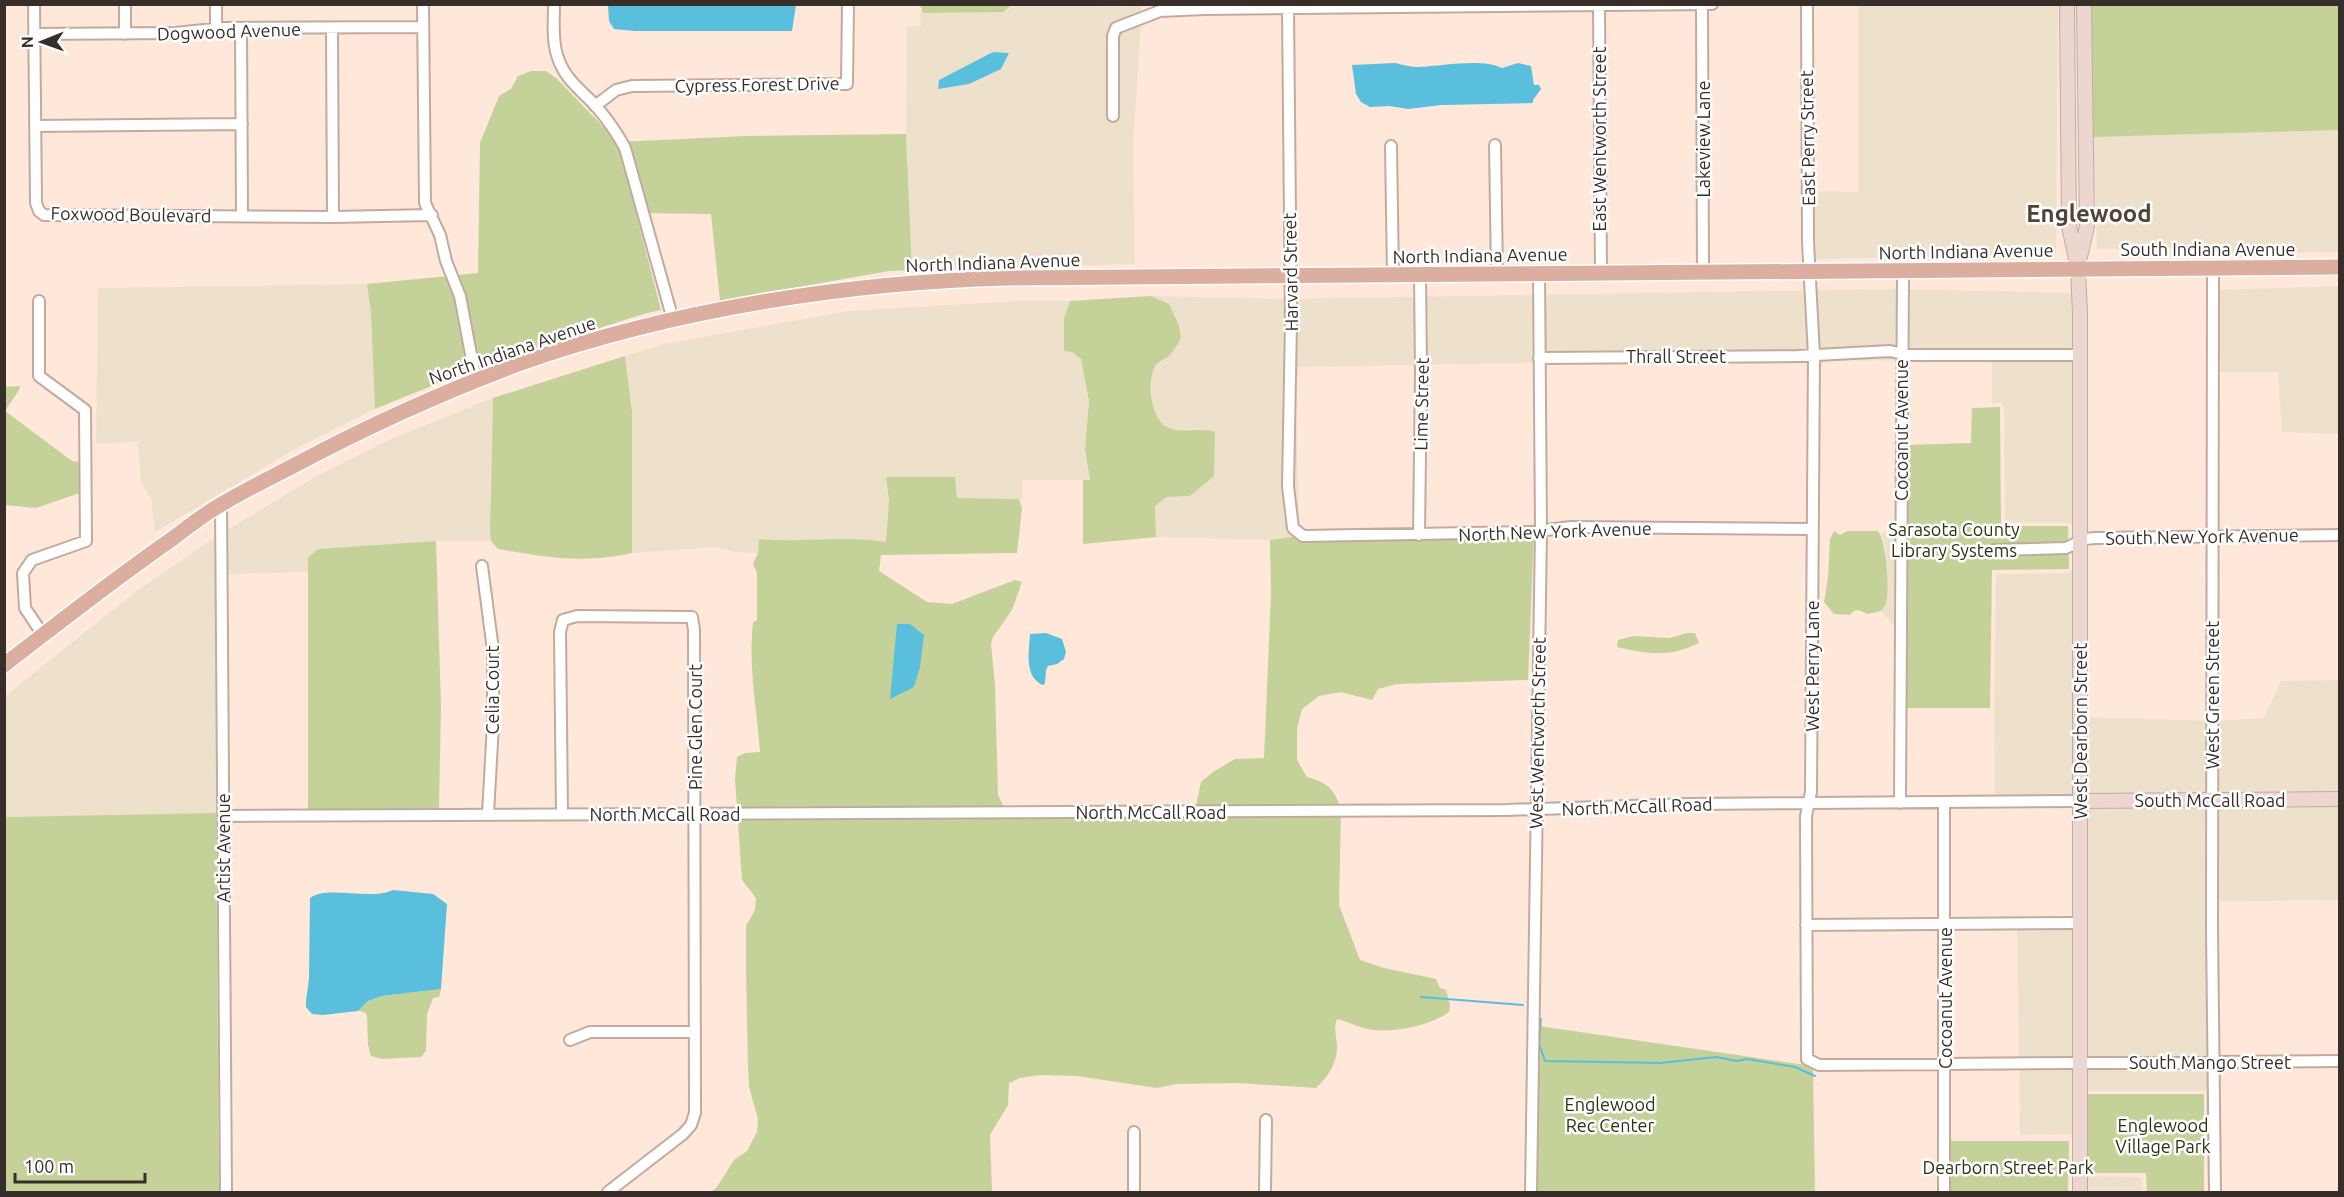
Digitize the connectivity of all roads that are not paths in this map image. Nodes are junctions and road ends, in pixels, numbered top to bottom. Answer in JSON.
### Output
{"nodes":[{"id":1,"x":34,"y":4,"type":"edge"},
{"id":2,"x":125,"y":4,"type":"edge"},
{"id":3,"x":216,"y":4,"type":"edge"},
{"id":4,"x":423,"y":4,"type":"edge"},
{"id":5,"x":554,"y":4,"type":"edge"},
{"id":6,"x":848,"y":4,"type":"edge"},
{"id":7,"x":1712,"y":4,"type":"edge"},
{"id":8,"x":1807,"y":4,"type":"edge"},
{"id":9,"x":2067,"y":4,"type":"edge"},
{"id":10,"x":2084,"y":4,"type":"edge"},
{"id":11,"x":1511,"y":5,"type":"edge"},
{"id":12,"x":1621,"y":5,"type":"edge"},
{"id":13,"x":1702,"y":5,"type":"edge"},
{"id":14,"x":1309,"y":6,"type":"edge"},
{"id":15,"x":1599,"y":6,"type":"edge"},
{"id":16,"x":1205,"y":7,"type":"edge"},
{"id":17,"x":1288,"y":9,"type":"junction"},
{"id":18,"x":423,"y":27,"type":"junction"},
{"id":19,"x":216,"y":28,"type":"junction"},
{"id":20,"x":241,"y":28,"type":"junction"},
{"id":21,"x":332,"y":28,"type":"junction"},
{"id":22,"x":34,"y":34,"type":"junction"},
{"id":23,"x":125,"y":34,"type":"junction"},
{"id":24,"x":595,"y":106,"type":"junction"},
{"id":25,"x":1113,"y":116,"type":"dead end"},
{"id":26,"x":242,"y":124,"type":"junction"},
{"id":27,"x":35,"y":126,"type":"junction"},
{"id":28,"x":1495,"y":145,"type":"dead end"},
{"id":29,"x":1391,"y":146,"type":"dead end"},
{"id":30,"x":242,"y":215,"type":"junction"},
{"id":31,"x":432,"y":215,"type":"junction"},
{"id":32,"x":333,"y":217,"type":"junction"},
{"id":33,"x":2340,"y":267,"type":"edge"},
{"id":34,"x":2078,"y":269,"type":"junction"},
{"id":35,"x":2213,"y":269,"type":"junction"},
{"id":36,"x":1703,"y":272,"type":"junction"},
{"id":37,"x":1811,"y":272,"type":"junction"},
{"id":38,"x":1903,"y":272,"type":"junction"},
{"id":39,"x":1539,"y":273,"type":"junction"},
{"id":40,"x":1601,"y":273,"type":"junction"},
{"id":41,"x":1420,"y":274,"type":"junction"},
{"id":42,"x":1497,"y":274,"type":"junction"},
{"id":43,"x":1290,"y":275,"type":"junction"},
{"id":44,"x":1393,"y":276,"type":"junction"},
{"id":45,"x":39,"y":301,"type":"dead end"},
{"id":46,"x":673,"y":320,"type":"junction"},
{"id":47,"x":1901,"y":353,"type":"junction"},
{"id":48,"x":1814,"y":355,"type":"junction"},
{"id":49,"x":2080,"y":355,"type":"junction"},
{"id":50,"x":1539,"y":358,"type":"junction"},
{"id":51,"x":476,"y":381,"type":"junction"},
{"id":52,"x":221,"y":504,"type":"junction"},
{"id":53,"x":1813,"y":529,"type":"junction"},
{"id":54,"x":1541,"y":530,"type":"junction"},
{"id":55,"x":1297,"y":532,"type":"joint"},
{"id":56,"x":1419,"y":535,"type":"junction"},
{"id":57,"x":2212,"y":535,"type":"junction"},
{"id":58,"x":2340,"y":535,"type":"edge"},
{"id":59,"x":2080,"y":542,"type":"junction"},
{"id":60,"x":1994,"y":550,"type":"dead end"},
{"id":61,"x":482,"y":566,"type":"dead end"},
{"id":62,"x":43,"y":635,"type":"junction"},
{"id":63,"x":4,"y":665,"type":"edge"},
{"id":64,"x":2340,"y":799,"type":"edge"},
{"id":65,"x":2080,"y":801,"type":"junction"},
{"id":66,"x":2212,"y":801,"type":"junction"},
{"id":67,"x":1809,"y":803,"type":"junction"},
{"id":68,"x":1900,"y":803,"type":"junction"},
{"id":69,"x":1944,"y":803,"type":"junction"},
{"id":70,"x":1536,"y":809,"type":"junction"},
{"id":71,"x":562,"y":813,"type":"junction"},
{"id":72,"x":488,"y":814,"type":"junction"},
{"id":73,"x":695,"y":814,"type":"junction"},
{"id":74,"x":223,"y":816,"type":"junction"},
{"id":75,"x":2080,"y":923,"type":"junction"},
{"id":76,"x":1945,"y":924,"type":"junction"},
{"id":77,"x":1806,"y":925,"type":"junction"},
{"id":78,"x":695,"y":1032,"type":"junction"},
{"id":79,"x":570,"y":1040,"type":"dead end"},
{"id":80,"x":1807,"y":1059,"type":"joint"},
{"id":81,"x":2340,"y":1061,"type":"edge"},
{"id":82,"x":2079,"y":1062,"type":"junction"},
{"id":83,"x":2212,"y":1062,"type":"junction"},
{"id":84,"x":1944,"y":1064,"type":"junction"},
{"id":85,"x":1266,"y":1120,"type":"dead end"},
{"id":86,"x":1134,"y":1132,"type":"dead end"},
{"id":87,"x":226,"y":1192,"type":"edge"},
{"id":88,"x":608,"y":1192,"type":"edge"},
{"id":89,"x":1134,"y":1192,"type":"edge"},
{"id":90,"x":1265,"y":1192,"type":"edge"},
{"id":91,"x":1531,"y":1192,"type":"edge"},
{"id":92,"x":1944,"y":1192,"type":"edge"},
{"id":93,"x":2079,"y":1192,"type":"edge"},
{"id":94,"x":2215,"y":1192,"type":"edge"}],
"edges":[{"from":1,"to":22,"type":"street","name":"Foxwood Boulevard"},
{"from":2,"to":23,"type":"street"},
{"from":3,"to":19,"type":"street"},
{"from":4,"to":18,"type":"street"},
{"from":5,"to":24,"type":"street"},
{"from":6,"to":24,"type":"street","name":"Cypress Forest Drive"},
{"from":7,"to":13,"type":"street"},
{"from":8,"to":37,"type":"street","name":"East Perry Street"},
{"from":9,"to":34,"type":"street"},
{"from":10,"to":34,"type":"street"},
{"from":11,"to":14,"type":"street"},
{"from":11,"to":15,"type":"street"},
{"from":12,"to":13,"type":"street"},
{"from":12,"to":15,"type":"street"},
{"from":13,"to":36,"type":"street","name":"Lakeview Lane"},
{"from":14,"to":17,"type":"street"},
{"from":15,"to":40,"type":"street","name":"East Wentworth Street"},
{"from":16,"to":17,"type":"street"},
{"from":16,"to":25,"type":"street"},
{"from":17,"to":43,"type":"street","name":"Harvard Street"},
{"from":18,"to":21,"type":"street","name":"Dogwood Avenue"},
{"from":18,"to":31,"type":"street"},
{"from":19,"to":20,"type":"street","name":"Dogwood Avenue"},
{"from":19,"to":23,"type":"street","name":"Dogwood Avenue"},
{"from":20,"to":21,"type":"street","name":"Dogwood Avenue"},
{"from":20,"to":26,"type":"street"},
{"from":21,"to":32,"type":"street"},
{"from":22,"to":23,"type":"street","name":"Dogwood Avenue"},
{"from":22,"to":27,"type":"street","name":"Foxwood Boulevard"},
{"from":24,"to":46,"type":"street"},
{"from":26,"to":27,"type":"street"},
{"from":26,"to":30,"type":"street"},
{"from":27,"to":30,"type":"street","name":"Foxwood Boulevard"},
{"from":28,"to":42,"type":"street"},
{"from":29,"to":44,"type":"street"},
{"from":30,"to":32,"type":"street","name":"Foxwood Boulevard"},
{"from":31,"to":32,"type":"street","name":"Foxwood Boulevard"},
{"from":31,"to":51,"type":"street"},
{"from":33,"to":35,"type":"main road","name":"South Indiana Avenue"},
{"from":34,"to":35,"type":"main road","name":"South Indiana Avenue"},
{"from":34,"to":38,"type":"main road","name":"North Indiana Avenue"},
{"from":34,"to":49,"type":"street","name":"West Dearborn Street"},
{"from":35,"to":57,"type":"street","name":"West Green Street"},
{"from":36,"to":37,"type":"main road","name":"North Indiana Avenue"},
{"from":36,"to":40,"type":"main road","name":"North Indiana Avenue"},
{"from":37,"to":38,"type":"main road","name":"North Indiana Avenue"},
{"from":37,"to":48,"type":"street","name":"West Perry Lane"},
{"from":38,"to":47,"type":"street","name":"Cocoanut Avenue"},
{"from":39,"to":40,"type":"main road","name":"North Indiana Avenue"},
{"from":39,"to":42,"type":"main road","name":"North Indiana Avenue"},
{"from":39,"to":50,"type":"street","name":"West Wentworth Street"},
{"from":41,"to":42,"type":"main road","name":"North Indiana Avenue"},
{"from":41,"to":44,"type":"main road","name":"North Indiana Avenue"},
{"from":41,"to":56,"type":"street","name":"Lime Street"},
{"from":43,"to":44,"type":"main road","name":"North Indiana Avenue"},
{"from":43,"to":46,"type":"main road","name":"North Indiana Avenue"},
{"from":43,"to":55,"type":"street","name":"Harvard Street"},
{"from":45,"to":62,"type":"street"},
{"from":46,"to":51,"type":"main road","name":"North Indiana Avenue"},
{"from":47,"to":48,"type":"street","name":"Thrall Street"},
{"from":47,"to":49,"type":"street","name":"Thrall Street"},
{"from":47,"to":68,"type":"street","name":"Cocoanut Avenue"},
{"from":48,"to":50,"type":"street","name":"Thrall Street"},
{"from":48,"to":53,"type":"street","name":"West Perry Lane"},
{"from":49,"to":59,"type":"street","name":"West Dearborn Street"},
{"from":50,"to":54,"type":"street","name":"West Wentworth Street"},
{"from":51,"to":52,"type":"main road","name":"North Indiana Avenue"},
{"from":52,"to":62,"type":"main road","name":"North Indiana Avenue"},
{"from":52,"to":74,"type":"street","name":"Artist Avenue"},
{"from":53,"to":54,"type":"street","name":"North New York Avenue"},
{"from":53,"to":67,"type":"street","name":"West Perry Lane"},
{"from":54,"to":56,"type":"street","name":"North New York Avenue"},
{"from":54,"to":70,"type":"street","name":"West Wentworth Street"},
{"from":55,"to":56,"type":"street","name":"North New York Avenue"},
{"from":57,"to":58,"type":"street","name":"South New York Avenue"},
{"from":57,"to":59,"type":"street","name":"South New York Avenue"},
{"from":57,"to":66,"type":"street","name":"West Green Street"},
{"from":59,"to":60,"type":"street","name":"South New York Avenue"},
{"from":59,"to":65,"type":"street","name":"West Dearborn Street"},
{"from":61,"to":72,"type":"street","name":"Celia Court"},
{"from":62,"to":63,"type":"main road","name":"North Indiana Avenue"},
{"from":64,"to":66,"type":"street","name":"South McCall Road"},
{"from":65,"to":66,"type":"street","name":"South McCall Road"},
{"from":65,"to":69,"type":"street","name":"North McCall Road"},
{"from":65,"to":75,"type":"street","name":"West Dearborn Street"},
{"from":66,"to":83,"type":"street","name":"West Green Street"},
{"from":67,"to":68,"type":"street","name":"North McCall Road"},
{"from":67,"to":70,"type":"street","name":"North McCall Road"},
{"from":67,"to":77,"type":"street","name":"West Perry Lane"},
{"from":68,"to":69,"type":"street","name":"North McCall Road"},
{"from":69,"to":76,"type":"street","name":"Cocoanut Avenue"},
{"from":70,"to":73,"type":"street","name":"North McCall Road"},
{"from":70,"to":91,"type":"street","name":"West Wentworth Street"},
{"from":71,"to":72,"type":"street","name":"North McCall Road"},
{"from":71,"to":73,"type":"street","name":"North McCall Road"},
{"from":71,"to":73,"type":"street","name":"Pine Glen Court"},
{"from":72,"to":74,"type":"street","name":"North McCall Road"},
{"from":73,"to":78,"type":"street","name":"Pine Glen Court"},
{"from":74,"to":87,"type":"street","name":"Artist Avenue"},
{"from":75,"to":76,"type":"street"},
{"from":75,"to":82,"type":"street","name":"West Dearborn Street"},
{"from":76,"to":77,"type":"street"},
{"from":76,"to":84,"type":"street","name":"Cocoanut Avenue"},
{"from":77,"to":80,"type":"street","name":"West Perry Lane"},
{"from":78,"to":79,"type":"street"},
{"from":78,"to":88,"type":"street","name":"Pine Glen Court"},
{"from":80,"to":84,"type":"street","name":"South Mango Street"},
{"from":81,"to":83,"type":"street","name":"South Mango Street"},
{"from":82,"to":83,"type":"street","name":"South Mango Street"},
{"from":82,"to":84,"type":"street","name":"South Mango Street"},
{"from":82,"to":93,"type":"street","name":"West Dearborn Street"},
{"from":83,"to":94,"type":"street","name":"West Green Street"},
{"from":84,"to":92,"type":"street","name":"Cocoanut Avenue"},
{"from":85,"to":90,"type":"street"},
{"from":86,"to":89,"type":"street"}]}
